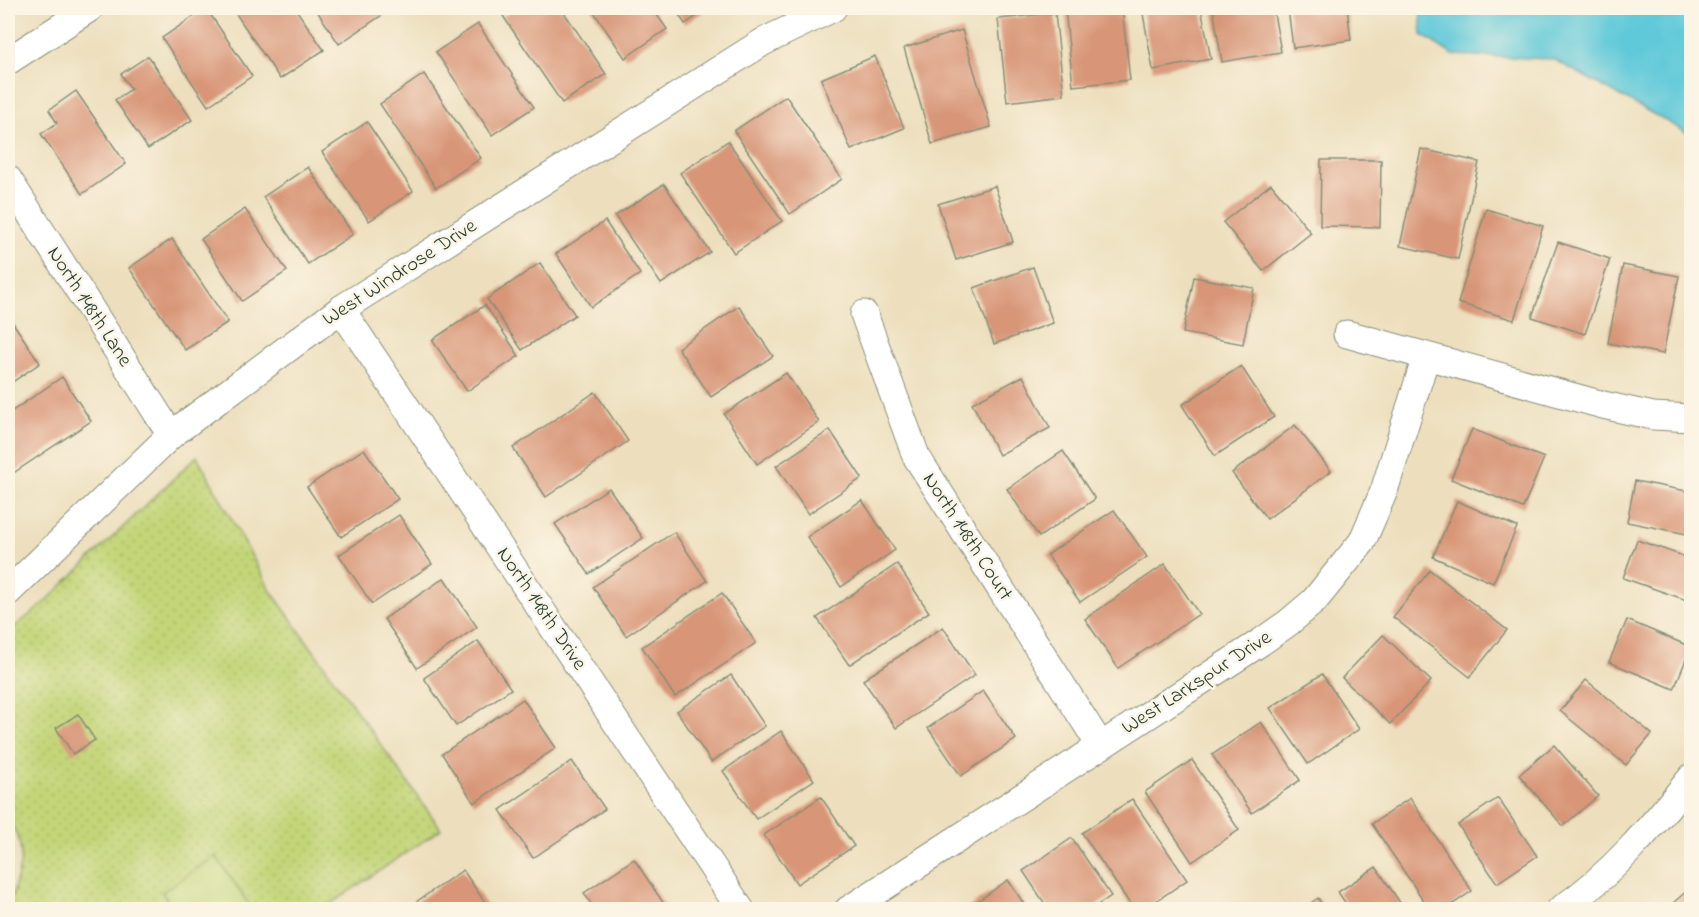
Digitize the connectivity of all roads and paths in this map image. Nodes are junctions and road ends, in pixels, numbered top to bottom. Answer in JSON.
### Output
{"nodes":[{"id":1,"x":90,"y":8,"type":"edge"},
{"id":2,"x":833,"y":8,"type":"edge"},
{"id":3,"x":8,"y":61,"type":"edge"},
{"id":4,"x":8,"y":179,"type":"edge"},
{"id":5,"x":341,"y":309,"type":"junction"},
{"id":6,"x":864,"y":314,"type":"dead end"},
{"id":7,"x":1347,"y":334,"type":"dead end"},
{"id":8,"x":1426,"y":357,"type":"junction"},
{"id":9,"x":1692,"y":418,"type":"edge"},
{"id":10,"x":171,"y":435,"type":"junction"},
{"id":11,"x":8,"y":592,"type":"edge"},
{"id":12,"x":1100,"y":745,"type":"junction"},
{"id":13,"x":1692,"y":777,"type":"edge"},
{"id":14,"x":741,"y":909,"type":"edge"},
{"id":15,"x":848,"y":909,"type":"edge"},
{"id":16,"x":1560,"y":909,"type":"edge"}],
"edges":[{"from":1,"to":3,"type":"street"},
{"from":2,"to":5,"type":"street","name":"West Windrose Drive"},
{"from":4,"to":10,"type":"street","name":"North 148th Lane"},
{"from":5,"to":10,"type":"street","name":"West Windrose Drive"},
{"from":5,"to":14,"type":"street","name":"North 148th Drive"},
{"from":6,"to":12,"type":"street","name":"North 148th Court"},
{"from":7,"to":8,"type":"street"},
{"from":8,"to":9,"type":"street"},
{"from":8,"to":12,"type":"street","name":"West Larkspur Drive"},
{"from":10,"to":11,"type":"street","name":"West Windrose Drive"},
{"from":12,"to":15,"type":"street","name":"West Larkspur Drive"},
{"from":13,"to":16,"type":"street"}]}
